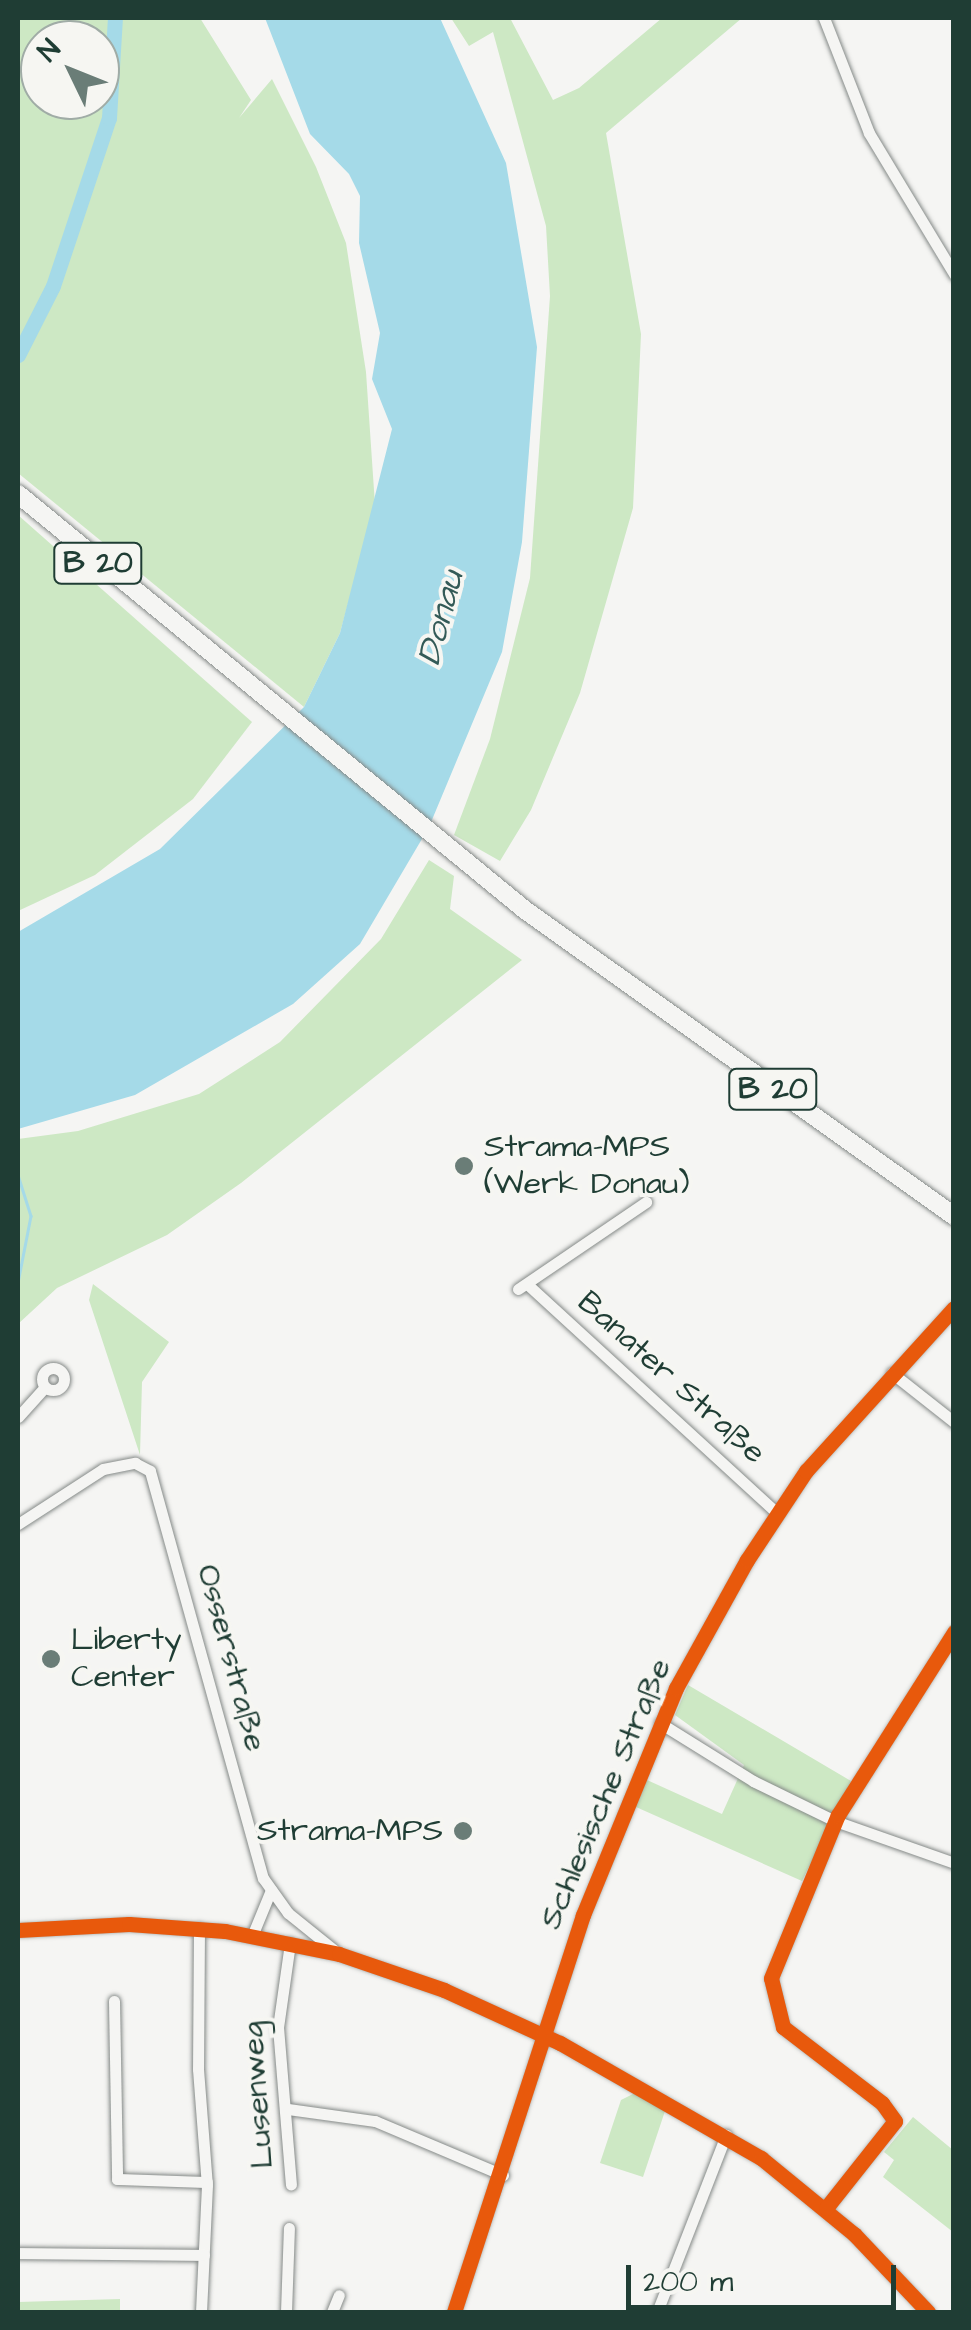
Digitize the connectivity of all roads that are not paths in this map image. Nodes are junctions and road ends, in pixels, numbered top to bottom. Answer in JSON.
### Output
{"nodes":[{"id":1,"x":824,"y":18,"type":"edge"},
{"id":2,"x":954,"y":274,"type":"edge"},
{"id":3,"x":18,"y":494,"type":"edge"},
{"id":4,"x":646,"y":1202,"type":"dead end"},
{"id":5,"x":954,"y":1216,"type":"edge"},
{"id":6,"x":954,"y":1308,"type":"edge"},
{"id":7,"x":892,"y":1373,"type":"junction"},
{"id":8,"x":45,"y":1388,"type":"dead end"},
{"id":9,"x":18,"y":1417,"type":"edge"},
{"id":10,"x":954,"y":1422,"type":"edge"},
{"id":11,"x":777,"y":1513,"type":"junction"},
{"id":12,"x":18,"y":1523,"type":"edge"},
{"id":13,"x":954,"y":1632,"type":"edge"},
{"id":14,"x":660,"y":1723,"type":"junction"},
{"id":15,"x":835,"y":1820,"type":"junction"},
{"id":16,"x":954,"y":1863,"type":"edge"},
{"id":17,"x":270,"y":1890,"type":"junction"},
{"id":18,"x":199,"y":1928,"type":"junction"},
{"id":19,"x":18,"y":1930,"type":"edge"},
{"id":20,"x":252,"y":1936,"type":"junction"},
{"id":21,"x":290,"y":1943,"type":"junction"},
{"id":22,"x":340,"y":1954,"type":"junction"},
{"id":23,"x":114,"y":2001,"type":"dead end"},
{"id":24,"x":544,"y":2036,"type":"junction"},
{"id":25,"x":288,"y":2109,"type":"junction"},
{"id":26,"x":726,"y":2135,"type":"junction"},
{"id":27,"x":503,"y":2174,"type":"junction"},
{"id":28,"x":206,"y":2182,"type":"junction"},
{"id":29,"x":290,"y":2184,"type":"dead end"},
{"id":30,"x":826,"y":2208,"type":"junction"},
{"id":31,"x":288,"y":2228,"type":"dead end"},
{"id":32,"x":18,"y":2254,"type":"edge"},
{"id":33,"x":204,"y":2254,"type":"junction"},
{"id":34,"x":339,"y":2295,"type":"dead end"},
{"id":35,"x":202,"y":2312,"type":"edge"},
{"id":36,"x":286,"y":2312,"type":"edge"},
{"id":37,"x":332,"y":2312,"type":"edge"},
{"id":38,"x":454,"y":2312,"type":"edge"},
{"id":39,"x":658,"y":2312,"type":"edge"},
{"id":40,"x":928,"y":2312,"type":"edge"}],
"edges":[{"from":1,"to":2,"type":"street"},
{"from":3,"to":5,"type":"highway","number":"B 20"},
{"from":4,"to":11,"type":"street","name":"Banater Straße"},
{"from":6,"to":7,"type":"street","name":"Schlesische Straße"},
{"from":7,"to":10,"type":"street"},
{"from":7,"to":11,"type":"street","name":"Schlesische Straße"},
{"from":8,"to":9,"type":"street"},
{"from":11,"to":14,"type":"street","name":"Schlesische Straße"},
{"from":12,"to":17,"type":"street","name":"Osserstraße"},
{"from":13,"to":15,"type":"street"},
{"from":14,"to":15,"type":"street"},
{"from":14,"to":24,"type":"street","name":"Schlesische Straße"},
{"from":15,"to":16,"type":"street"},
{"from":15,"to":30,"type":"street"},
{"from":17,"to":20,"type":"street"},
{"from":17,"to":22,"type":"street"},
{"from":18,"to":19,"type":"street"},
{"from":18,"to":20,"type":"street"},
{"from":18,"to":28,"type":"street"},
{"from":20,"to":21,"type":"street"},
{"from":21,"to":22,"type":"street"},
{"from":21,"to":25,"type":"street","name":"Lusenweg"},
{"from":22,"to":24,"type":"street"},
{"from":23,"to":28,"type":"street"},
{"from":24,"to":26,"type":"street"},
{"from":24,"to":27,"type":"street","name":"Schlesische Straße"},
{"from":25,"to":27,"type":"street"},
{"from":25,"to":29,"type":"street","name":"Lusenweg"},
{"from":26,"to":30,"type":"street"},
{"from":26,"to":39,"type":"street"},
{"from":27,"to":38,"type":"street","name":"Schlesische Straße"},
{"from":28,"to":33,"type":"street"},
{"from":30,"to":40,"type":"street"},
{"from":31,"to":36,"type":"street"},
{"from":32,"to":33,"type":"street"},
{"from":33,"to":35,"type":"street"},
{"from":34,"to":37,"type":"street"}]}
